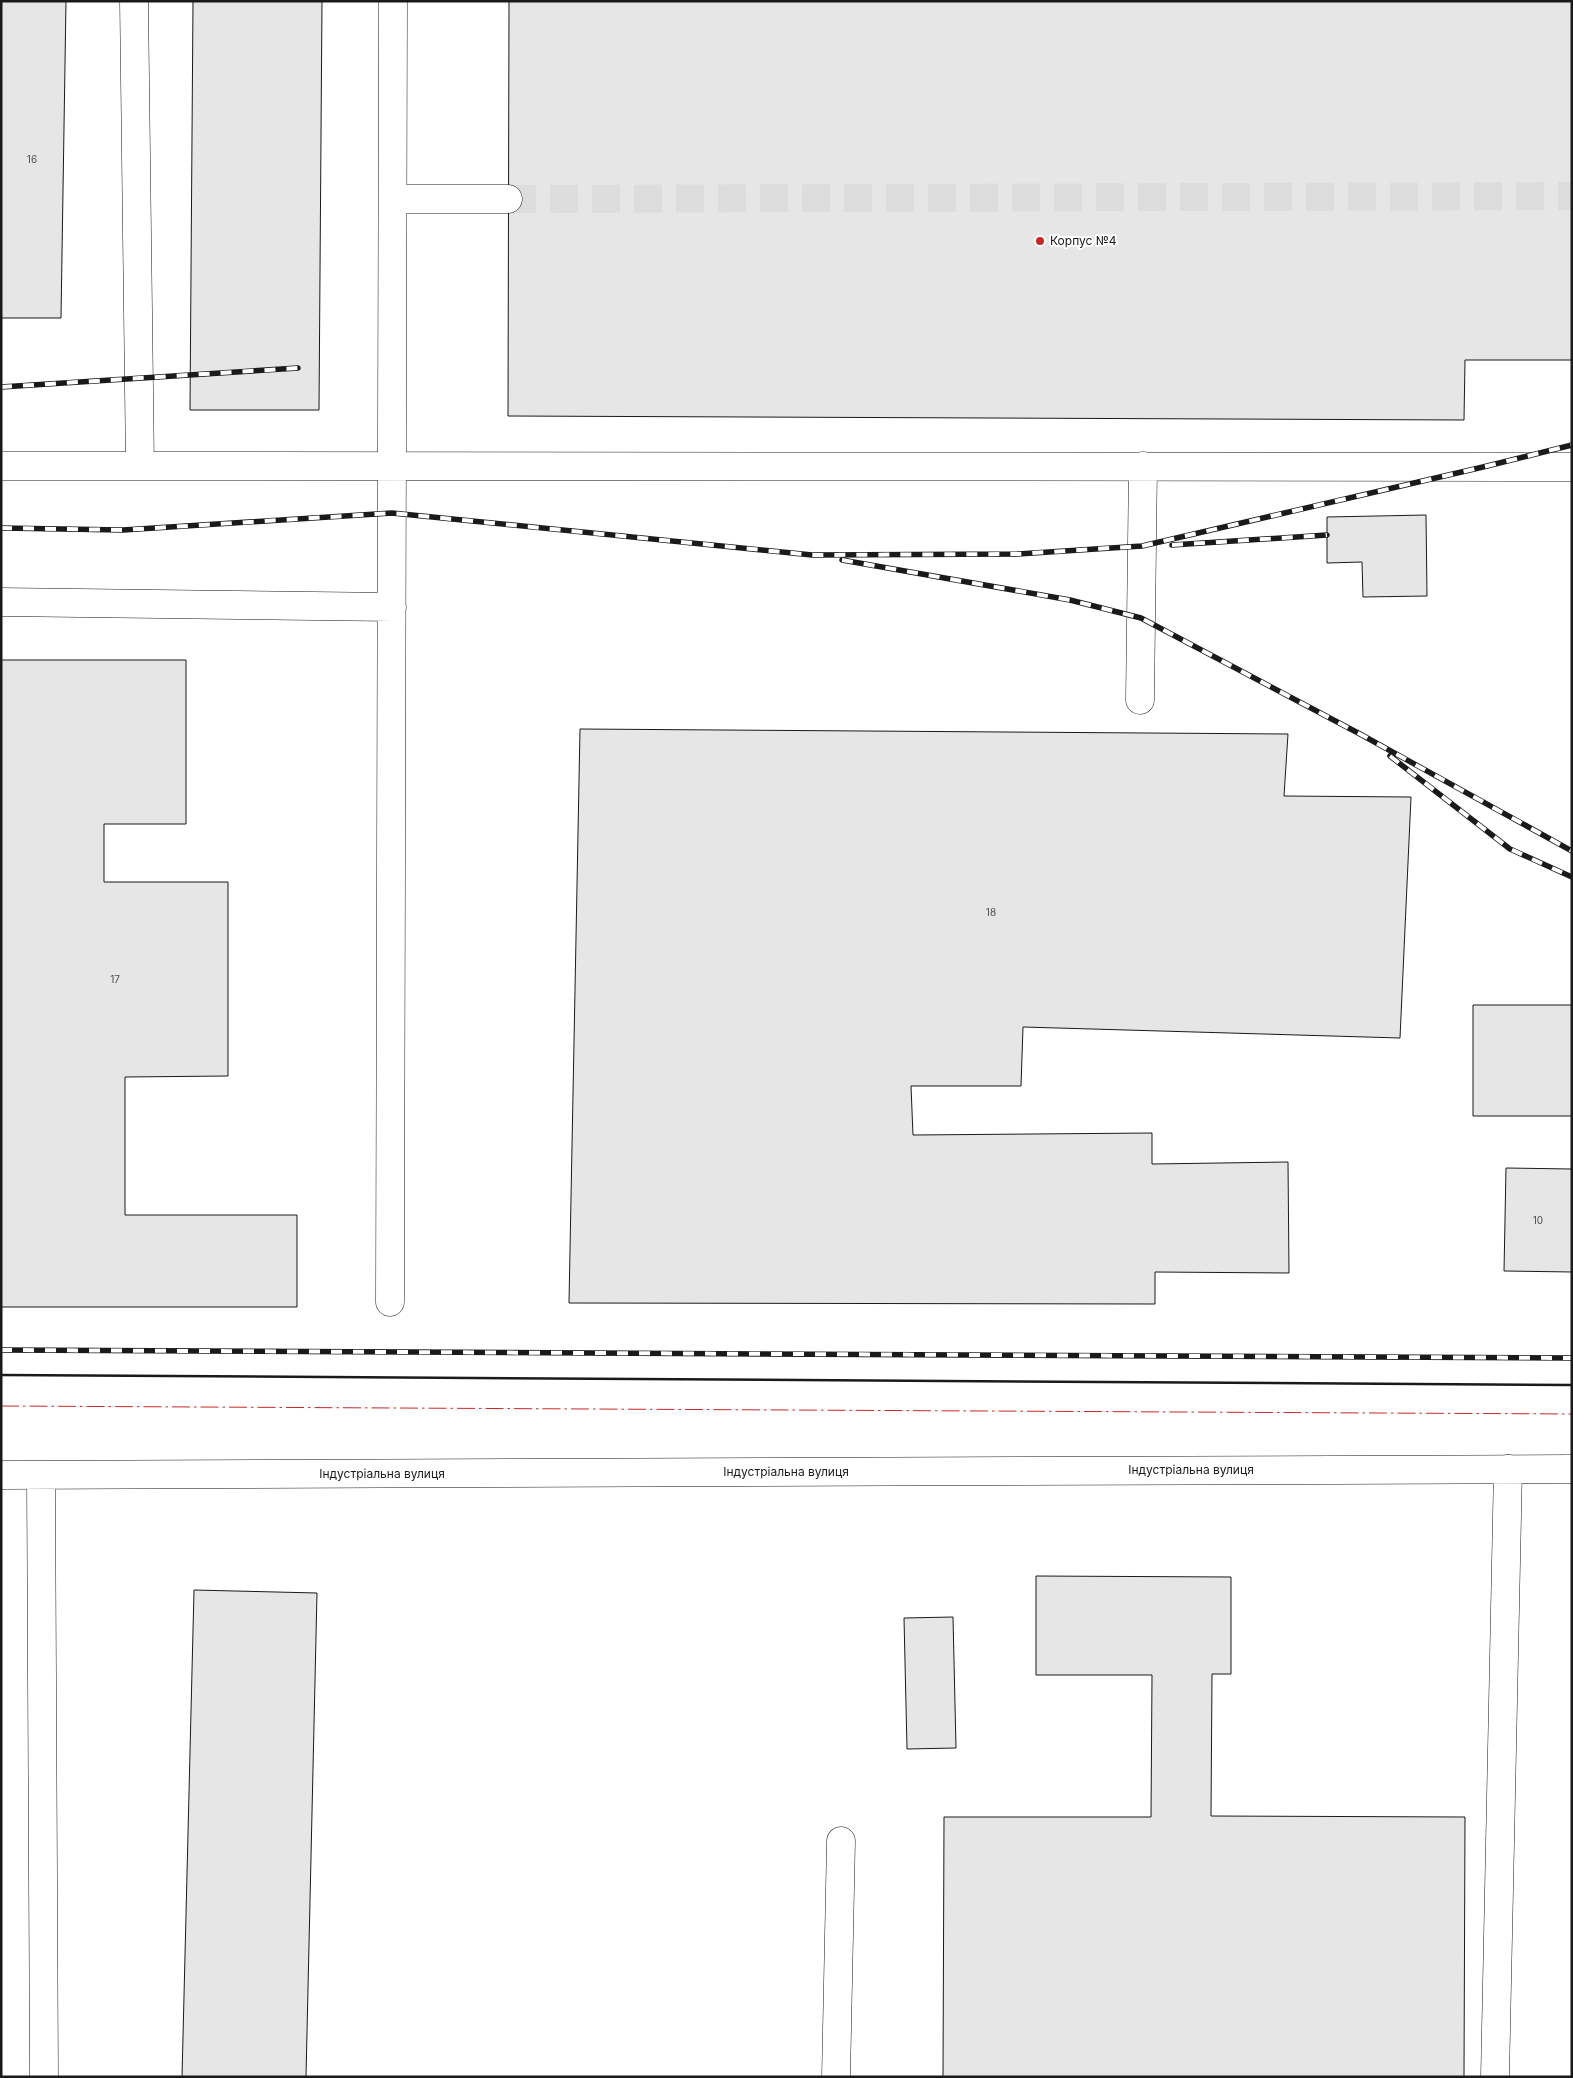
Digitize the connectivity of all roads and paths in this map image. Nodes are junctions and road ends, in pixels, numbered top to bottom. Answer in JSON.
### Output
{"nodes":[{"id":1,"x":134,"y":1,"type":"edge"},
{"id":2,"x":393,"y":1,"type":"edge"},
{"id":3,"x":508,"y":198,"type":"tunnel mouth"},
{"id":4,"x":393,"y":199,"type":"junction"},
{"id":5,"x":1,"y":466,"type":"edge"},
{"id":6,"x":140,"y":466,"type":"junction"},
{"id":7,"x":392,"y":466,"type":"junction"},
{"id":8,"x":1143,"y":466,"type":"junction"},
{"id":9,"x":1572,"y":467,"type":"edge"},
{"id":10,"x":1,"y":602,"type":"edge"},
{"id":11,"x":392,"y":607,"type":"junction"},
{"id":12,"x":1140,"y":700,"type":"dead end"},
{"id":13,"x":390,"y":1302,"type":"dead end"},
{"id":14,"x":1508,"y":1469,"type":"junction"},
{"id":15,"x":1572,"y":1469,"type":"edge"},
{"id":16,"x":1,"y":1475,"type":"edge"},
{"id":17,"x":41,"y":1476,"type":"junction"},
{"id":18,"x":840,"y":1840,"type":"dead end"},
{"id":19,"x":44,"y":2077,"type":"edge"},
{"id":20,"x":836,"y":2077,"type":"edge"},
{"id":21,"x":1495,"y":2077,"type":"edge"}],
"edges":[{"from":1,"to":6,"type":"street"},
{"from":2,"to":4,"type":"street"},
{"from":3,"to":4,"type":"street"},
{"from":4,"to":7,"type":"street"},
{"from":5,"to":6,"type":"street"},
{"from":6,"to":7,"type":"street"},
{"from":7,"to":8,"type":"street"},
{"from":7,"to":11,"type":"street"},
{"from":8,"to":9,"type":"street"},
{"from":8,"to":12,"type":"street"},
{"from":10,"to":11,"type":"street"},
{"from":11,"to":13,"type":"street"},
{"from":14,"to":15,"type":"street","name":"Індустріальна вулиця"},
{"from":14,"to":17,"type":"street","name":"Індустріальна вулиця"},
{"from":14,"to":21,"type":"street"},
{"from":16,"to":17,"type":"street","name":"Індустріальна вулиця"},
{"from":17,"to":19,"type":"street"},
{"from":18,"to":20,"type":"street"}]}
